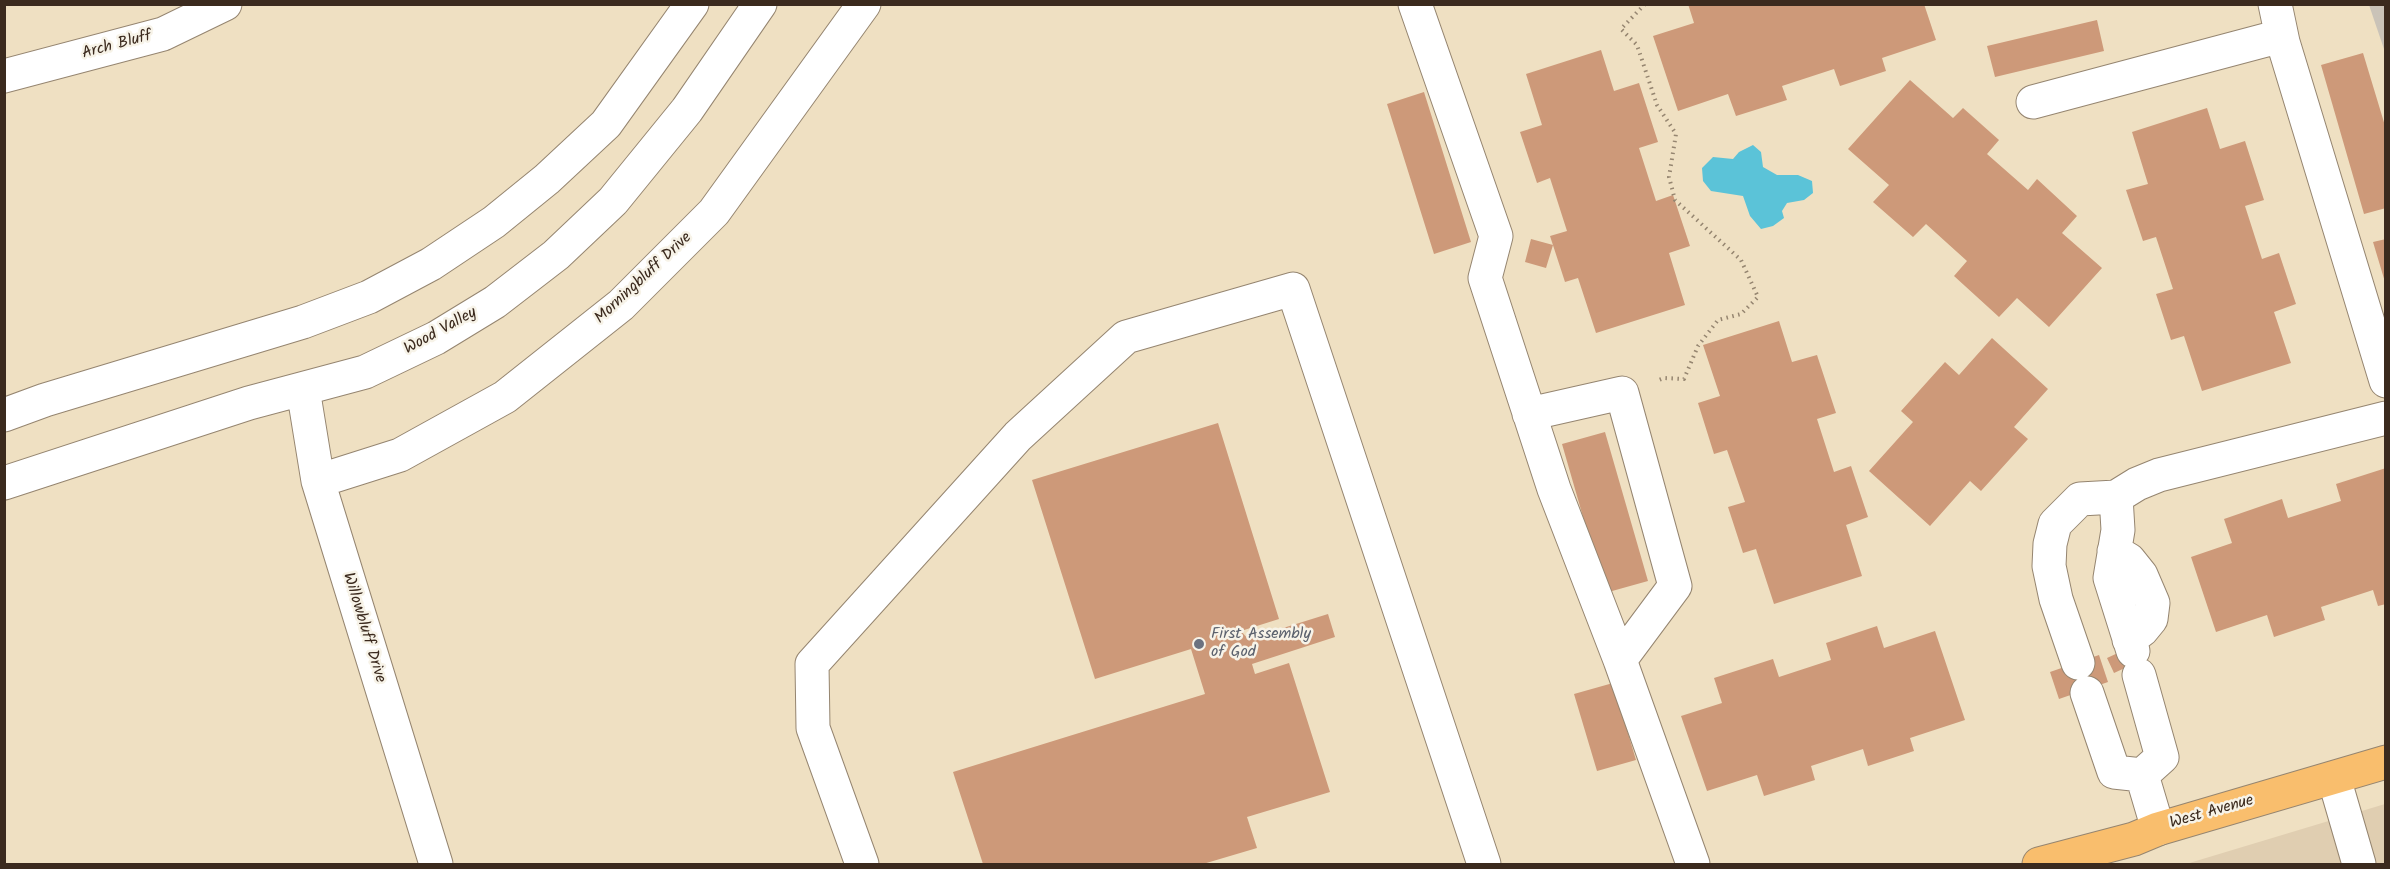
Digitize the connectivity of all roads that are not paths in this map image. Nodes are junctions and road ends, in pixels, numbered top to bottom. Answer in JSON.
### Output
{"nodes":[{"id":1,"x":225,"y":4,"type":"edge"},
{"id":2,"x":692,"y":4,"type":"edge"},
{"id":3,"x":760,"y":4,"type":"edge"},
{"id":4,"x":864,"y":4,"type":"edge"},
{"id":5,"x":2275,"y":4,"type":"edge"},
{"id":6,"x":1425,"y":12,"type":"edge"},
{"id":7,"x":2281,"y":36,"type":"junction"},
{"id":8,"x":4,"y":76,"type":"edge"},
{"id":9,"x":2033,"y":102,"type":"dead end"},
{"id":10,"x":2385,"y":381,"type":"edge"},
{"id":11,"x":303,"y":389,"type":"junction"},
{"id":12,"x":1530,"y":414,"type":"junction"},
{"id":13,"x":4,"y":415,"type":"edge"},
{"id":14,"x":2385,"y":418,"type":"edge"},
{"id":15,"x":318,"y":481,"type":"junction"},
{"id":16,"x":4,"y":483,"type":"edge"},
{"id":17,"x":2116,"y":497,"type":"junction"},
{"id":18,"x":1620,"y":660,"type":"junction"},
{"id":19,"x":2385,"y":762,"type":"edge"},
{"id":20,"x":2142,"y":775,"type":"junction"},
{"id":21,"x":2334,"y":778,"type":"junction"},
{"id":22,"x":2158,"y":829,"type":"junction"},
{"id":23,"x":436,"y":864,"type":"edge"},
{"id":24,"x":862,"y":864,"type":"edge"},
{"id":25,"x":1484,"y":864,"type":"edge"},
{"id":26,"x":1693,"y":864,"type":"edge"},
{"id":27,"x":2039,"y":864,"type":"edge"},
{"id":28,"x":2359,"y":864,"type":"edge"}],
"edges":[{"from":1,"to":8,"type":"street","name":"Arch Bluff"},
{"from":2,"to":13,"type":"street"},
{"from":3,"to":11,"type":"street","name":"Wood Valley"},
{"from":4,"to":15,"type":"street","name":"Morningbluff Drive"},
{"from":5,"to":7,"type":"street"},
{"from":6,"to":12,"type":"street"},
{"from":7,"to":9,"type":"street"},
{"from":7,"to":10,"type":"street"},
{"from":11,"to":15,"type":"street","name":"Willowbluff Drive"},
{"from":11,"to":16,"type":"street","name":"Wood Valley"},
{"from":12,"to":18,"type":"street"},
{"from":12,"to":18,"type":"street"},
{"from":14,"to":17,"type":"street"},
{"from":15,"to":23,"type":"street","name":"Willowbluff Drive"},
{"from":17,"to":20,"type":"street"},
{"from":17,"to":20,"type":"street"},
{"from":18,"to":26,"type":"street"},
{"from":19,"to":21,"type":"main road","name":"West Avenue"},
{"from":20,"to":22,"type":"street"},
{"from":21,"to":22,"type":"main road","name":"West Avenue"},
{"from":21,"to":28,"type":"street"},
{"from":22,"to":27,"type":"main road","name":"West Avenue"},
{"from":24,"to":25,"type":"street"}]}
